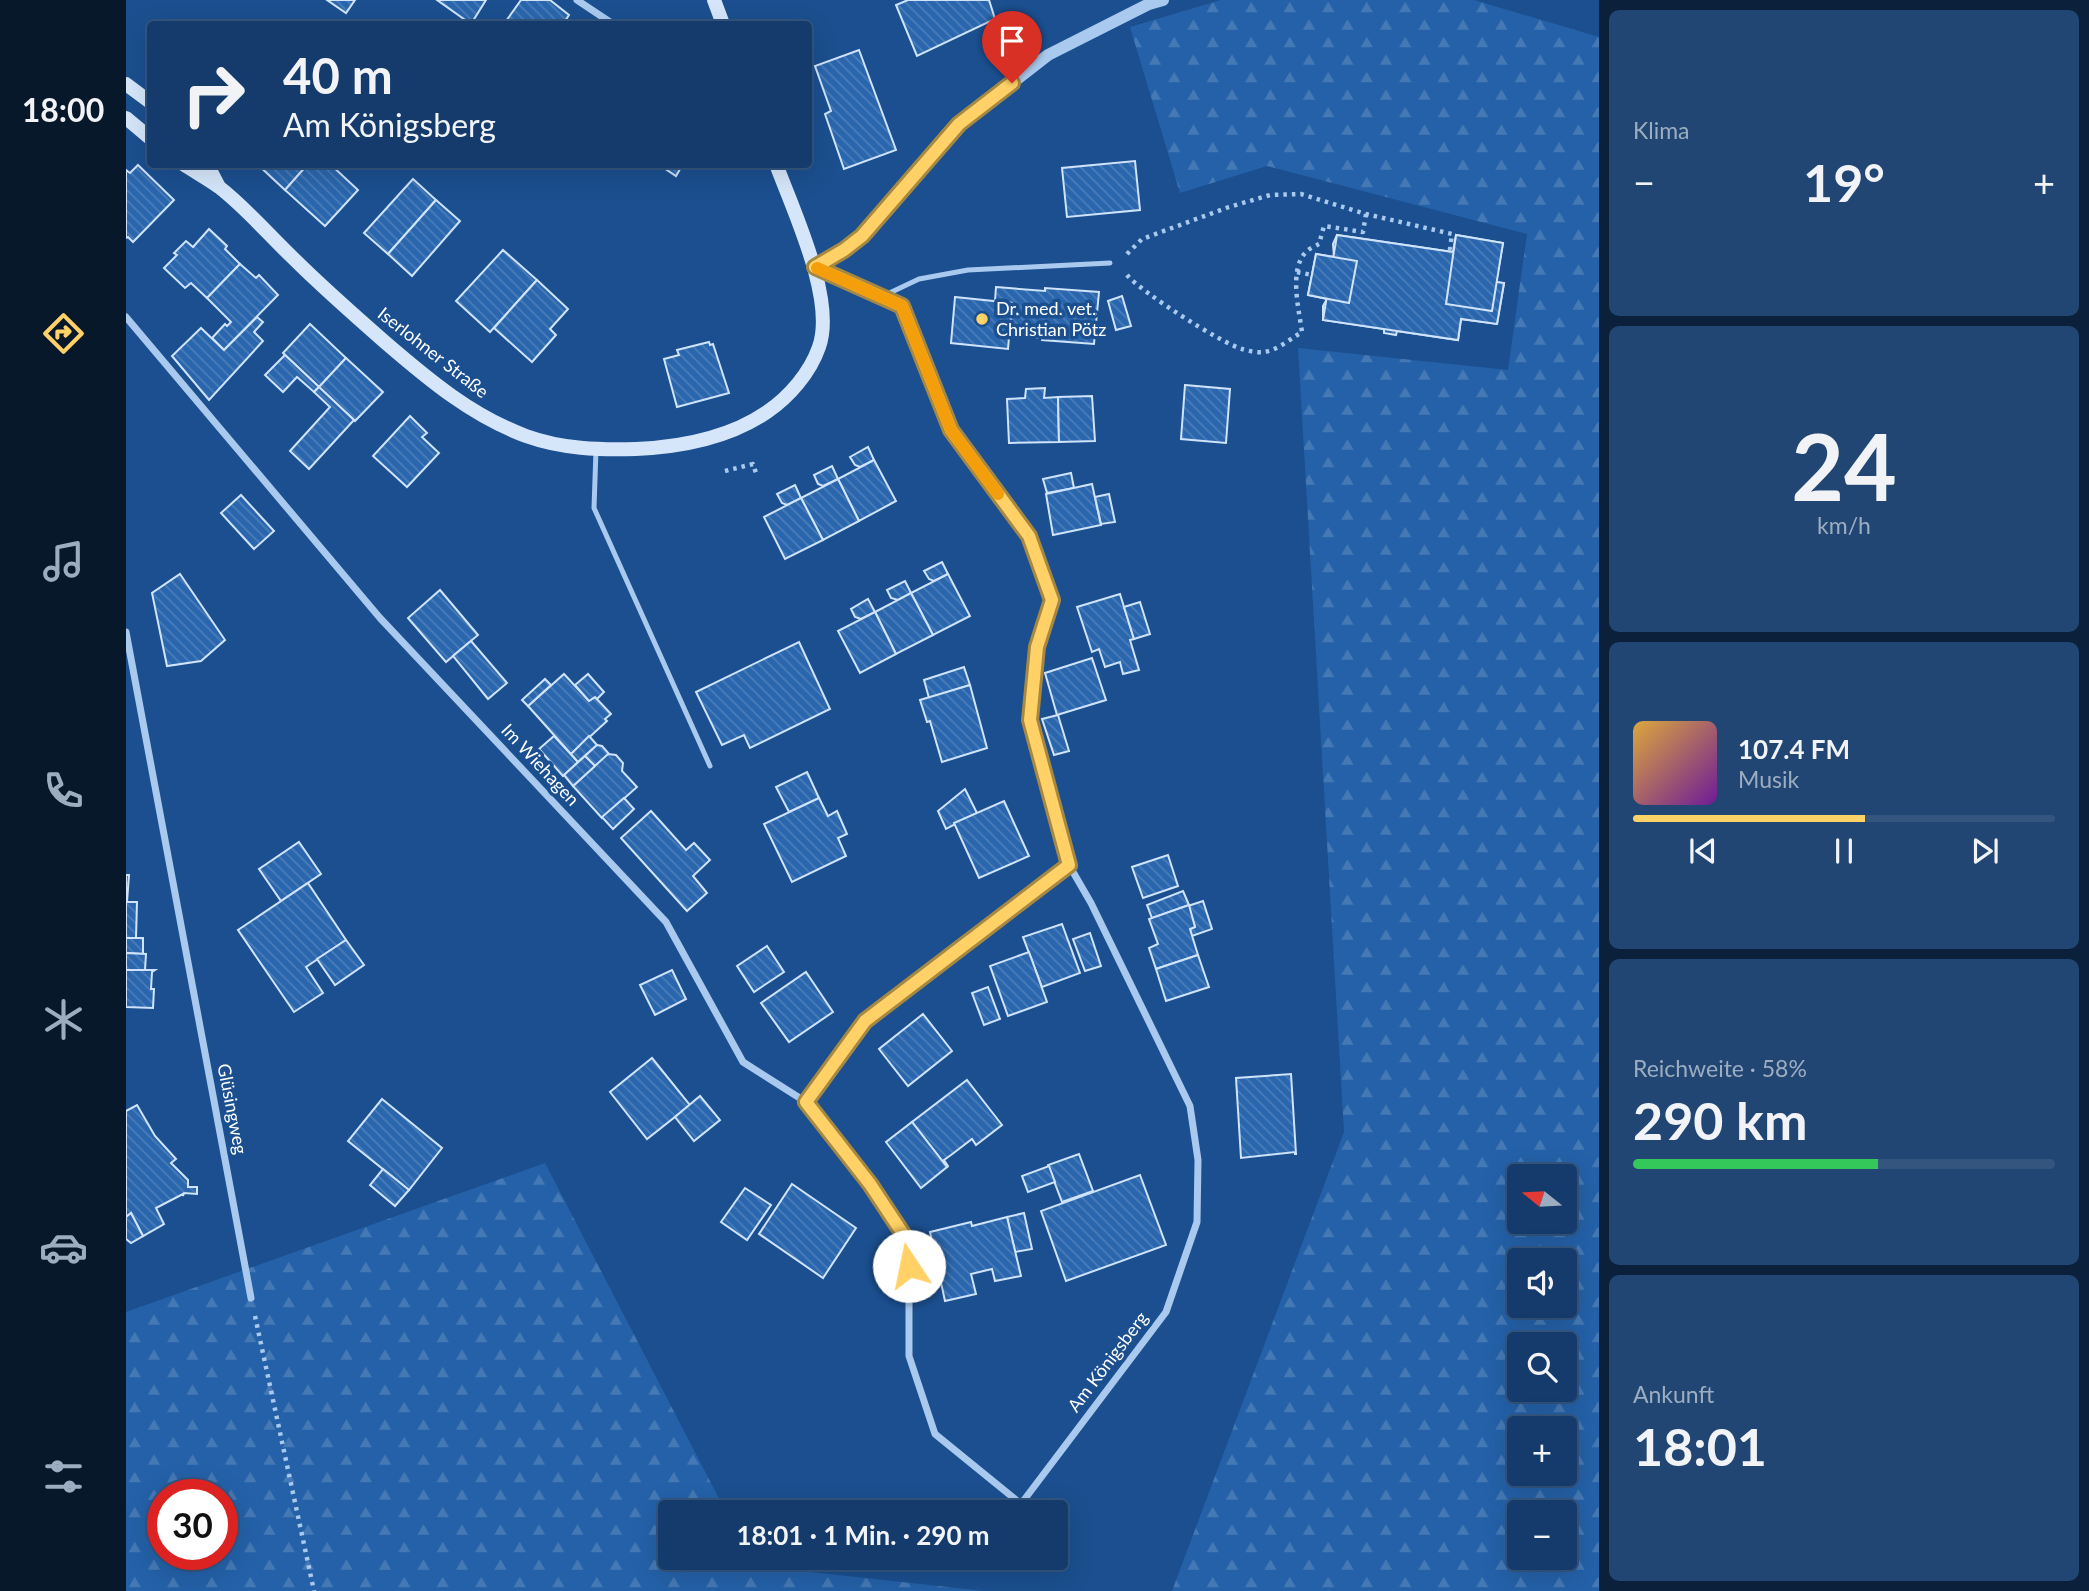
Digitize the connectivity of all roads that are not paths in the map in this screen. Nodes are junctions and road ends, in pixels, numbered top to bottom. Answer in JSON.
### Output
{"nodes":[{"id":1,"x":577,"y":0,"type":"edge"},
{"id":2,"x":714,"y":0,"type":"edge"},
{"id":3,"x":1163,"y":0,"type":"edge"},
{"id":4,"x":608,"y":21,"type":"edge"},
{"id":5,"x":722,"y":21,"type":"edge"},
{"id":6,"x":126,"y":84,"type":"edge"},
{"id":7,"x":147,"y":100,"type":"edge"},
{"id":8,"x":126,"y":118,"type":"edge"},
{"id":9,"x":147,"y":136,"type":"edge"},
{"id":10,"x":189,"y":168,"type":"edge"},
{"id":11,"x":209,"y":168,"type":"edge"},
{"id":12,"x":778,"y":168,"type":"edge"},
{"id":13,"x":218,"y":187,"type":"junction"},
{"id":14,"x":1110,"y":263,"type":"dead end"},
{"id":15,"x":815,"y":267,"type":"junction"},
{"id":16,"x":881,"y":297,"type":"junction"},
{"id":17,"x":126,"y":317,"type":"edge"},
{"id":18,"x":596,"y":450,"type":"junction"},
{"id":19,"x":126,"y":632,"type":"edge"},
{"id":20,"x":710,"y":766,"type":"dead end"},
{"id":21,"x":1069,"y":865,"type":"junction"},
{"id":22,"x":806,"y":1102,"type":"junction"},
{"id":23,"x":909,"y":1243,"type":"joint"},
{"id":24,"x":251,"y":1298,"type":"road end"}],
"edges":[{"from":1,"to":4,"type":"street"},
{"from":2,"to":5,"type":"main road"},
{"from":3,"to":15,"type":"street"},
{"from":6,"to":7,"type":"main road"},
{"from":8,"to":9,"type":"main road"},
{"from":10,"to":13,"type":"main road","name":"Iserlohner Straße"},
{"from":11,"to":13,"type":"main road","name":"Iserlohner Straße"},
{"from":12,"to":15,"type":"main road","name":"Iserlohner Straße"},
{"from":13,"to":18,"type":"main road","name":"Iserlohner Straße"},
{"from":14,"to":16,"type":"lane"},
{"from":15,"to":16,"type":"street","name":"Am Königsberg"},
{"from":15,"to":18,"type":"main road","name":"Iserlohner Straße"},
{"from":16,"to":21,"type":"street","name":"Am Königsberg"},
{"from":17,"to":22,"type":"street","name":"Im Wiehagen"},
{"from":18,"to":20,"type":"lane"},
{"from":19,"to":24,"type":"street","name":"Glüsingweg"},
{"from":21,"to":22,"type":"street"},
{"from":21,"to":23,"type":"street","name":"Am Königsberg"},
{"from":22,"to":23,"type":"street","name":"Im Wiehagen"}]}
